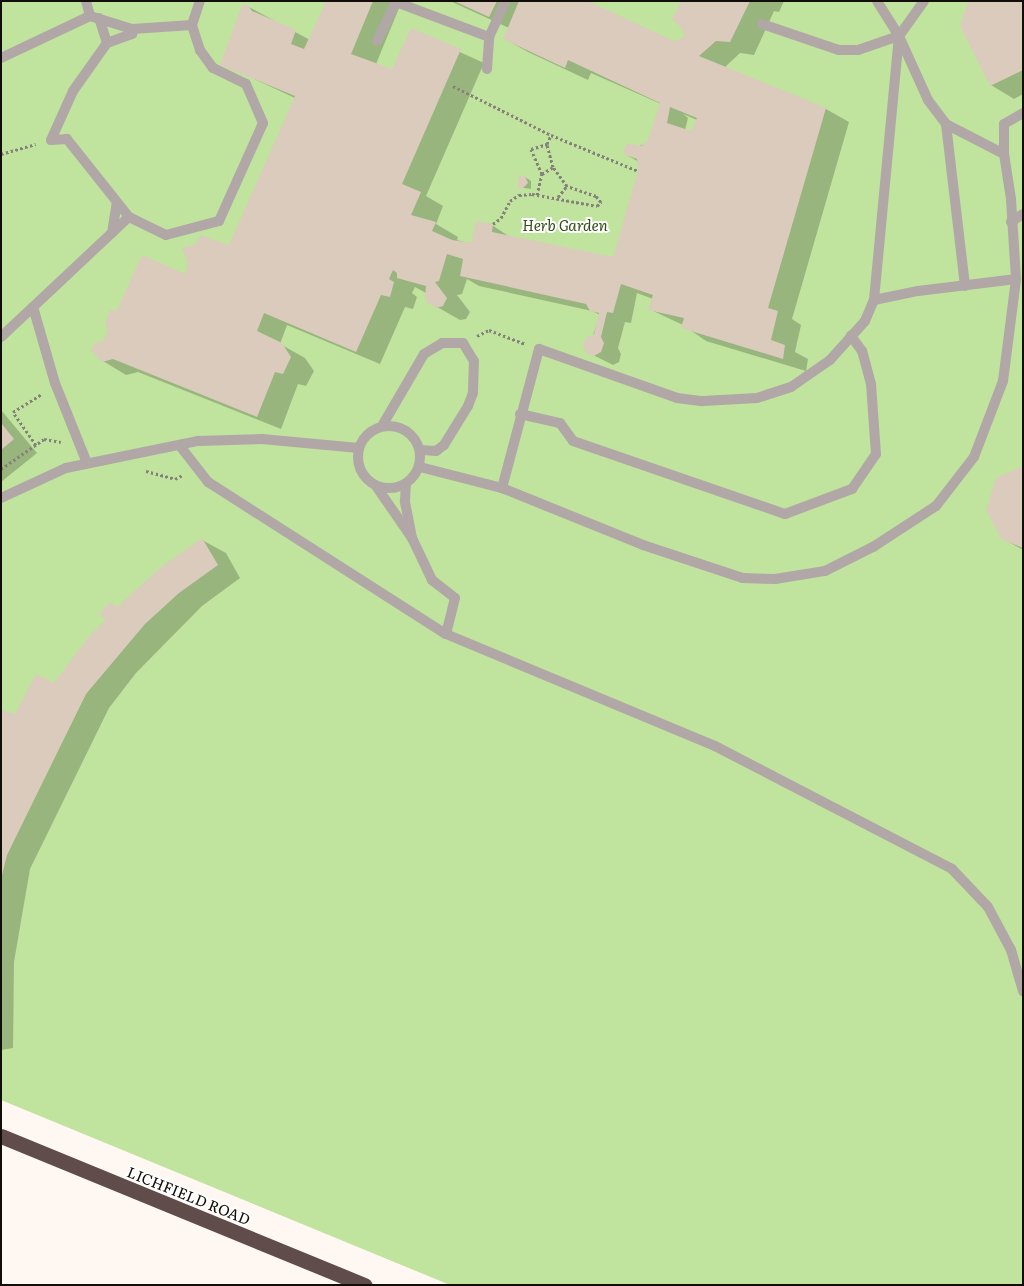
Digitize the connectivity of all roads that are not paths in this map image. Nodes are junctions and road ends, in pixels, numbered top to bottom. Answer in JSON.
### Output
{"nodes":[{"id":1,"x":200,"y":1,"type":"edge"},
{"id":2,"x":506,"y":1,"type":"edge"},
{"id":3,"x":876,"y":1,"type":"edge"},
{"id":4,"x":924,"y":1,"type":"edge"},
{"id":5,"x":86,"y":11,"type":"edge"},
{"id":6,"x":102,"y":21,"type":"junction"},
{"id":7,"x":762,"y":24,"type":"dead end"},
{"id":8,"x":192,"y":25,"type":"junction"},
{"id":9,"x":132,"y":29,"type":"junction"},
{"id":10,"x":899,"y":36,"type":"junction"},
{"id":11,"x":488,"y":37,"type":"junction"},
{"id":12,"x":376,"y":41,"type":"dead end"},
{"id":13,"x":108,"y":43,"type":"junction"},
{"id":14,"x":1,"y":58,"type":"edge"},
{"id":15,"x":487,"y":69,"type":"dead end"},
{"id":16,"x":1023,"y":113,"type":"edge"},
{"id":17,"x":946,"y":124,"type":"junction"},
{"id":18,"x":1004,"y":154,"type":"junction"},
{"id":19,"x":117,"y":202,"type":"junction"},
{"id":20,"x":1023,"y":214,"type":"edge"},
{"id":21,"x":130,"y":217,"type":"junction"},
{"id":22,"x":1011,"y":222,"type":"junction"},
{"id":23,"x":112,"y":233,"type":"junction"},
{"id":24,"x":1016,"y":279,"type":"junction"},
{"id":25,"x":965,"y":286,"type":"junction"},
{"id":26,"x":874,"y":300,"type":"junction"},
{"id":27,"x":33,"y":307,"type":"junction"},
{"id":28,"x":851,"y":336,"type":"junction"},
{"id":29,"x":1,"y":338,"type":"edge"},
{"id":30,"x":520,"y":414,"type":"junction"},
{"id":31,"x":382,"y":426,"type":"junction"},
{"id":32,"x":180,"y":446,"type":"junction"},
{"id":33,"x":359,"y":448,"type":"junction"},
{"id":34,"x":420,"y":450,"type":"junction"},
{"id":35,"x":87,"y":464,"type":"junction"},
{"id":36,"x":420,"y":467,"type":"junction"},
{"id":37,"x":406,"y":484,"type":"junction"},
{"id":38,"x":376,"y":486,"type":"junction"},
{"id":39,"x":502,"y":488,"type":"junction"},
{"id":40,"x":1,"y":498,"type":"edge"},
{"id":41,"x":412,"y":538,"type":"junction"},
{"id":42,"x":446,"y":634,"type":"junction"},
{"id":43,"x":1023,"y":991,"type":"edge"},
{"id":44,"x":3,"y":1141,"type":"edge"},
{"id":45,"x":365,"y":1285,"type":"edge"}],
"edges":[{"from":1,"to":8,"type":"lane"},
{"from":2,"to":11,"type":"lane"},
{"from":3,"to":10,"type":"lane"},
{"from":4,"to":10,"type":"lane"},
{"from":5,"to":6,"type":"lane"},
{"from":5,"to":6,"type":"lane"},
{"from":5,"to":14,"type":"lane"},
{"from":6,"to":9,"type":"lane"},
{"from":6,"to":13,"type":"lane"},
{"from":7,"to":10,"type":"lane"},
{"from":8,"to":9,"type":"lane"},
{"from":8,"to":21,"type":"lane"},
{"from":9,"to":13,"type":"lane"},
{"from":10,"to":17,"type":"lane"},
{"from":10,"to":26,"type":"lane"},
{"from":11,"to":12,"type":"lane"},
{"from":11,"to":15,"type":"lane"},
{"from":13,"to":19,"type":"lane"},
{"from":16,"to":18,"type":"lane"},
{"from":17,"to":18,"type":"lane"},
{"from":17,"to":25,"type":"lane"},
{"from":18,"to":22,"type":"lane"},
{"from":19,"to":21,"type":"lane"},
{"from":19,"to":23,"type":"lane"},
{"from":20,"to":22,"type":"lane"},
{"from":21,"to":23,"type":"lane"},
{"from":22,"to":24,"type":"lane"},
{"from":23,"to":27,"type":"lane"},
{"from":24,"to":25,"type":"lane"},
{"from":24,"to":39,"type":"lane"},
{"from":25,"to":26,"type":"lane"},
{"from":26,"to":28,"type":"lane"},
{"from":27,"to":29,"type":"lane"},
{"from":27,"to":35,"type":"lane"},
{"from":28,"to":30,"type":"lane"},
{"from":28,"to":30,"type":"lane"},
{"from":30,"to":39,"type":"lane"},
{"from":31,"to":33,"type":"lane"},
{"from":31,"to":34,"type":"lane"},
{"from":31,"to":34,"type":"lane"},
{"from":32,"to":33,"type":"lane"},
{"from":32,"to":35,"type":"lane"},
{"from":32,"to":42,"type":"lane"},
{"from":33,"to":38,"type":"lane"},
{"from":34,"to":36,"type":"lane"},
{"from":35,"to":40,"type":"lane"},
{"from":36,"to":37,"type":"lane"},
{"from":36,"to":39,"type":"lane"},
{"from":37,"to":38,"type":"lane"},
{"from":37,"to":41,"type":"lane"},
{"from":38,"to":41,"type":"lane"},
{"from":41,"to":42,"type":"lane"},
{"from":42,"to":43,"type":"lane"},
{"from":44,"to":45,"type":"highway","name":"LICHFIELD ROAD"}]}
